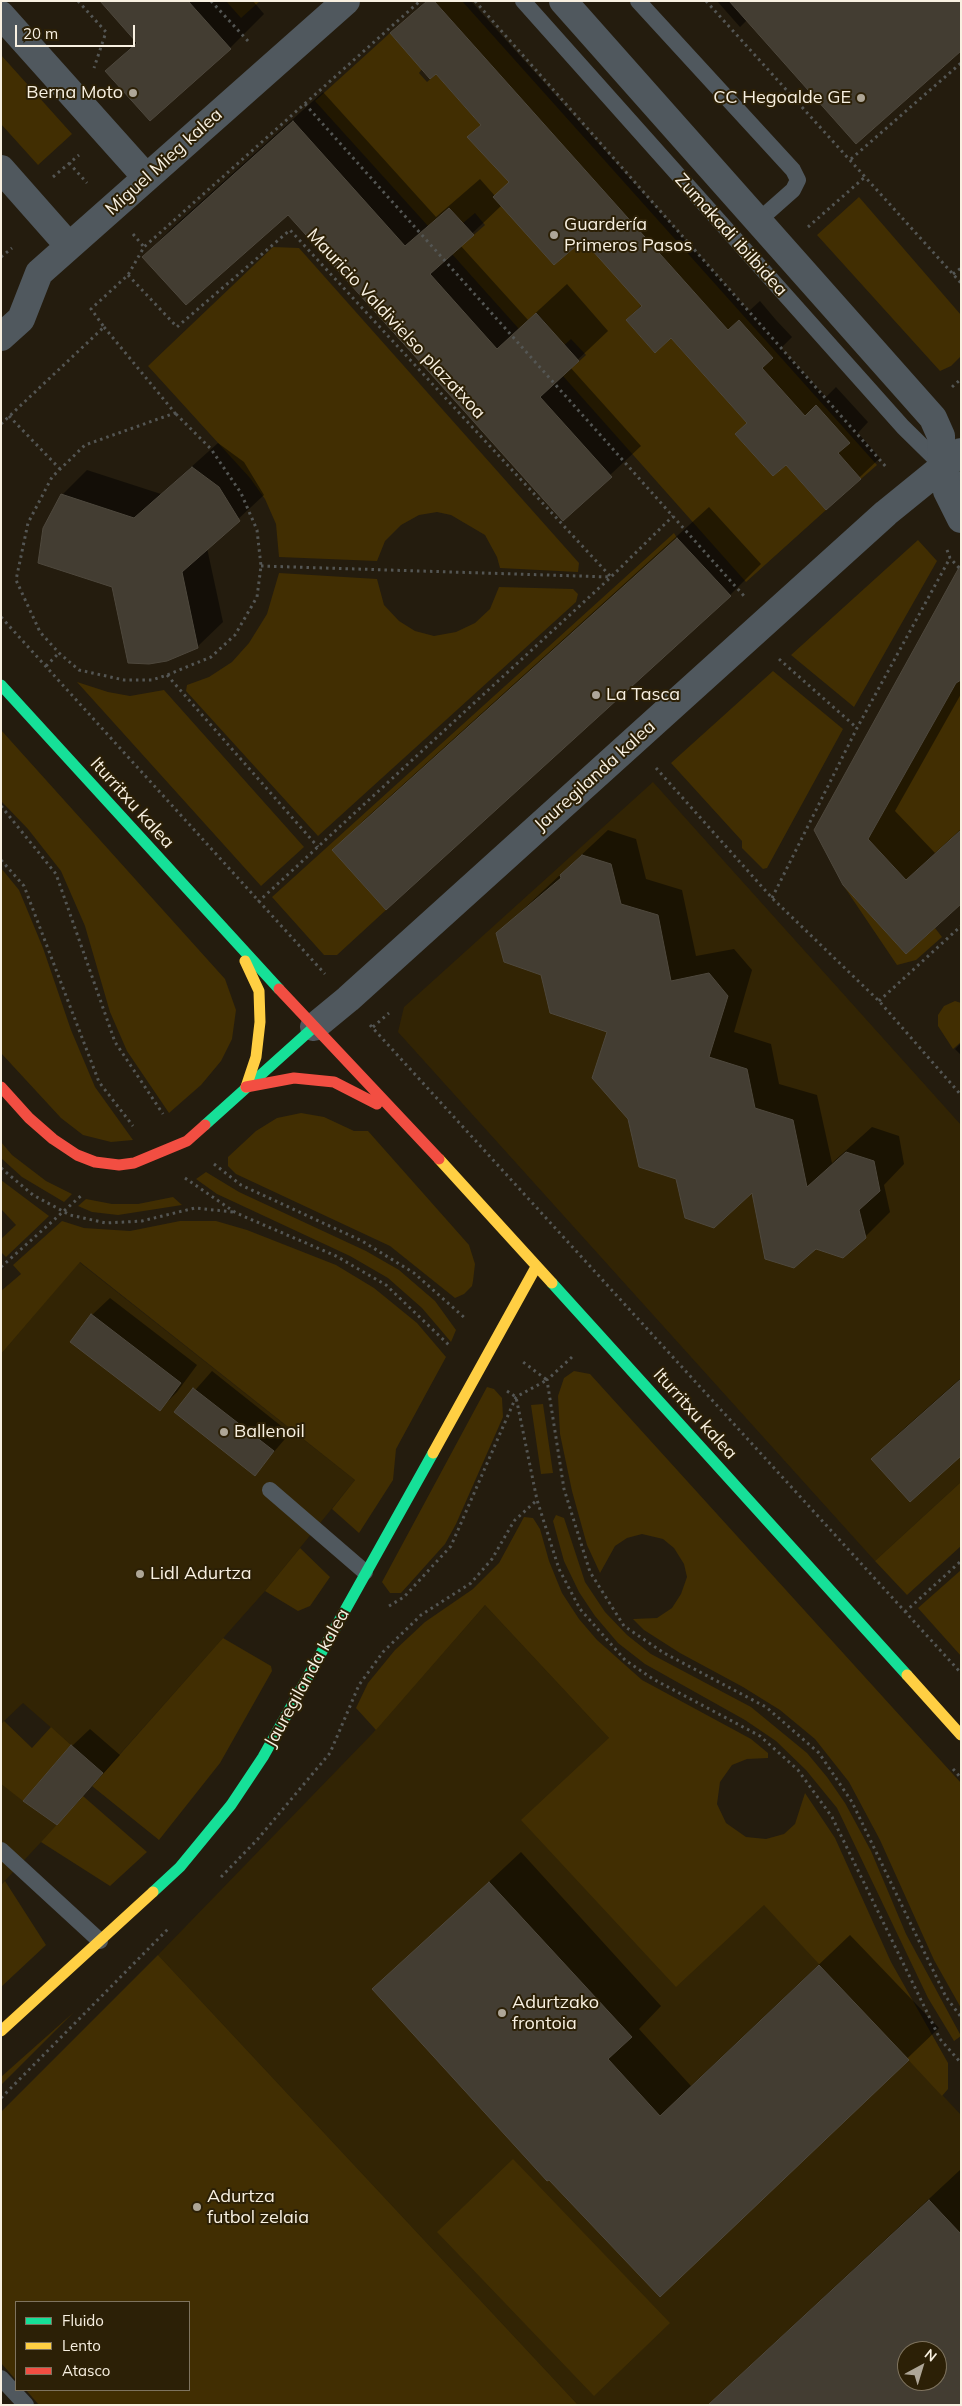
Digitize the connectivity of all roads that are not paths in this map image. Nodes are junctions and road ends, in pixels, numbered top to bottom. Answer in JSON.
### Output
{"nodes":[{"id":1,"x":346,"y":1,"type":"edge"},
{"id":2,"x":523,"y":1,"type":"edge"},
{"id":3,"x":563,"y":1,"type":"edge"},
{"id":4,"x":638,"y":1,"type":"edge"},
{"id":5,"x":1,"y":15,"type":"edge"},
{"id":6,"x":1,"y":169,"type":"edge"},
{"id":7,"x":146,"y":177,"type":"junction"},
{"id":8,"x":758,"y":221,"type":"junction"},
{"id":9,"x":69,"y":246,"type":"junction"},
{"id":10,"x":1,"y":337,"type":"edge"},
{"id":11,"x":955,"y":467,"type":"edge"},
{"id":12,"x":961,"y":519,"type":"edge"},
{"id":13,"x":1,"y":685,"type":"edge"},
{"id":14,"x":238,"y":946,"type":"junction"},
{"id":15,"x":314,"y":1027,"type":"junction"},
{"id":16,"x":1,"y":1087,"type":"edge"},
{"id":17,"x":246,"y":1087,"type":"junction"},
{"id":18,"x":402,"y":1118,"type":"junction"},
{"id":19,"x":536,"y":1267,"type":"junction"},
{"id":20,"x":270,"y":1490,"type":"dead end"},
{"id":21,"x":365,"y":1572,"type":"junction"},
{"id":22,"x":961,"y":1735,"type":"edge"},
{"id":23,"x":1,"y":1850,"type":"edge"},
{"id":24,"x":100,"y":1942,"type":"junction"},
{"id":25,"x":1,"y":2032,"type":"edge"},
{"id":26,"x":1,"y":2378,"type":"edge"},
{"id":27,"x":26,"y":2405,"type":"edge"}],
"edges":[{"from":1,"to":7,"type":"street","name":"Miguel Mieg kalea"},
{"from":2,"to":11,"type":"lane","name":"Zumakadi ibilbidea"},
{"from":3,"to":8,"type":"street","name":"Zumakadi ibilbidea"},
{"from":4,"to":8,"type":"lane"},
{"from":5,"to":7,"type":"street"},
{"from":6,"to":9,"type":"street"},
{"from":7,"to":9,"type":"street","name":"Miguel Mieg kalea"},
{"from":8,"to":11,"type":"street","name":"Zumakadi ibilbidea"},
{"from":9,"to":10,"type":"street","name":"Miguel Mieg kalea"},
{"from":11,"to":12,"type":"street","name":"Zumakadi ibilbidea"},
{"from":11,"to":15,"type":"street","name":"Jauregilanda kalea"},
{"from":13,"to":14,"type":"main road","name":"Iturritxu kalea"},
{"from":14,"to":15,"type":"main road","name":"Iturritxu kalea"},
{"from":14,"to":17,"type":"main road","name":"Iturritxu kalea"},
{"from":15,"to":17,"type":"main road","name":"Iturritxu kalea"},
{"from":15,"to":18,"type":"main road","name":"Iturritxu kalea"},
{"from":16,"to":17,"type":"main road","name":"Iturritxu kalea"},
{"from":17,"to":18,"type":"main road","name":"Iturritxu kalea"},
{"from":18,"to":19,"type":"main road","name":"Iturritxu kalea"},
{"from":19,"to":21,"type":"main road","name":"Jauregilanda kalea"},
{"from":19,"to":22,"type":"main road","name":"Iturritxu kalea"},
{"from":20,"to":21,"type":"lane"},
{"from":21,"to":24,"type":"main road","name":"Jauregilanda kalea"},
{"from":23,"to":24,"type":"lane"},
{"from":24,"to":25,"type":"main road","name":"Jauregilanda kalea"},
{"from":26,"to":27,"type":"lane"}]}
